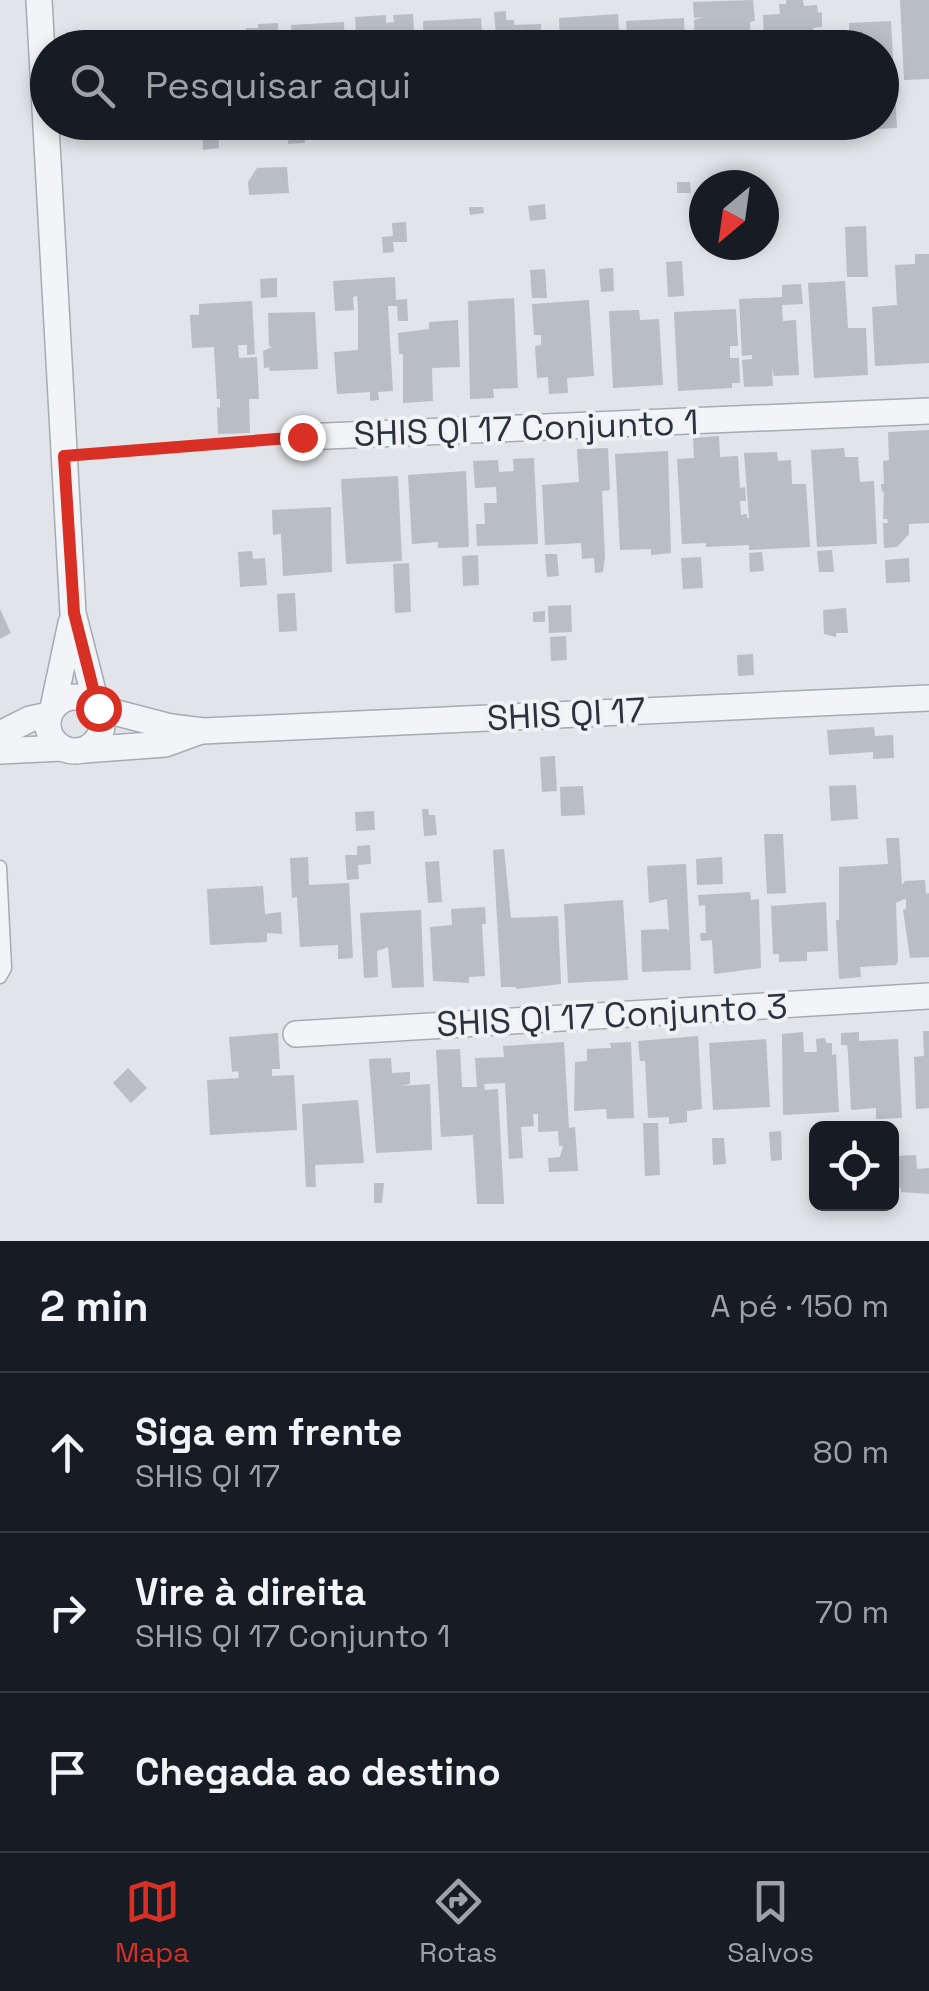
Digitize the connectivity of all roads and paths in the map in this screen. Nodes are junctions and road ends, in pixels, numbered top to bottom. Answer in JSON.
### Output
{"nodes":[{"id":1,"x":39,"y":0,"type":"edge"},
{"id":2,"x":41,"y":30,"type":"edge"},
{"id":3,"x":47,"y":140,"type":"edge"},
{"id":4,"x":929,"y":411,"type":"edge"},
{"id":5,"x":302,"y":437,"type":"joint"},
{"id":6,"x":64,"y":456,"type":"junction"},
{"id":7,"x":74,"y":613,"type":"junction"},
{"id":8,"x":929,"y":698,"type":"edge"},
{"id":9,"x":97,"y":707,"type":"junction"},
{"id":10,"x":51,"y":711,"type":"junction"},
{"id":11,"x":202,"y":730,"type":"junction"},
{"id":12,"x":0,"y":734,"type":"edge"},
{"id":13,"x":73,"y":749,"type":"junction"},
{"id":14,"x":0,"y":752,"type":"edge"},
{"id":15,"x":0,"y":867,"type":"edge"},
{"id":16,"x":1,"y":931,"type":"edge"},
{"id":17,"x":0,"y":977,"type":"edge"},
{"id":18,"x":929,"y":996,"type":"edge"},
{"id":19,"x":296,"y":1034,"type":"dead end"}],
"edges":[{"from":1,"to":2,"type":"street"},
{"from":3,"to":6,"type":"street"},
{"from":4,"to":5,"type":"street","name":"SHIS QI 17 Conjunto 1"},
{"from":5,"to":6,"type":"path","name":"SHIS QI 17 Conjunto 1"},
{"from":6,"to":7,"type":"street"},
{"from":7,"to":9,"type":"street"},
{"from":7,"to":10,"type":"street"},
{"from":8,"to":11,"type":"street","name":"SHIS QI 17"},
{"from":9,"to":10,"type":"street"},
{"from":9,"to":11,"type":"street","name":"SHIS QI 17"},
{"from":9,"to":13,"type":"street"},
{"from":10,"to":12,"type":"street"},
{"from":10,"to":13,"type":"street"},
{"from":11,"to":13,"type":"street","name":"SHIS QI 17"},
{"from":13,"to":14,"type":"street","name":"SHIS QI 17"},
{"from":15,"to":16,"type":"lane"},
{"from":16,"to":17,"type":"lane"},
{"from":18,"to":19,"type":"street","name":"SHIS QI 17 Conjunto 3"}]}
